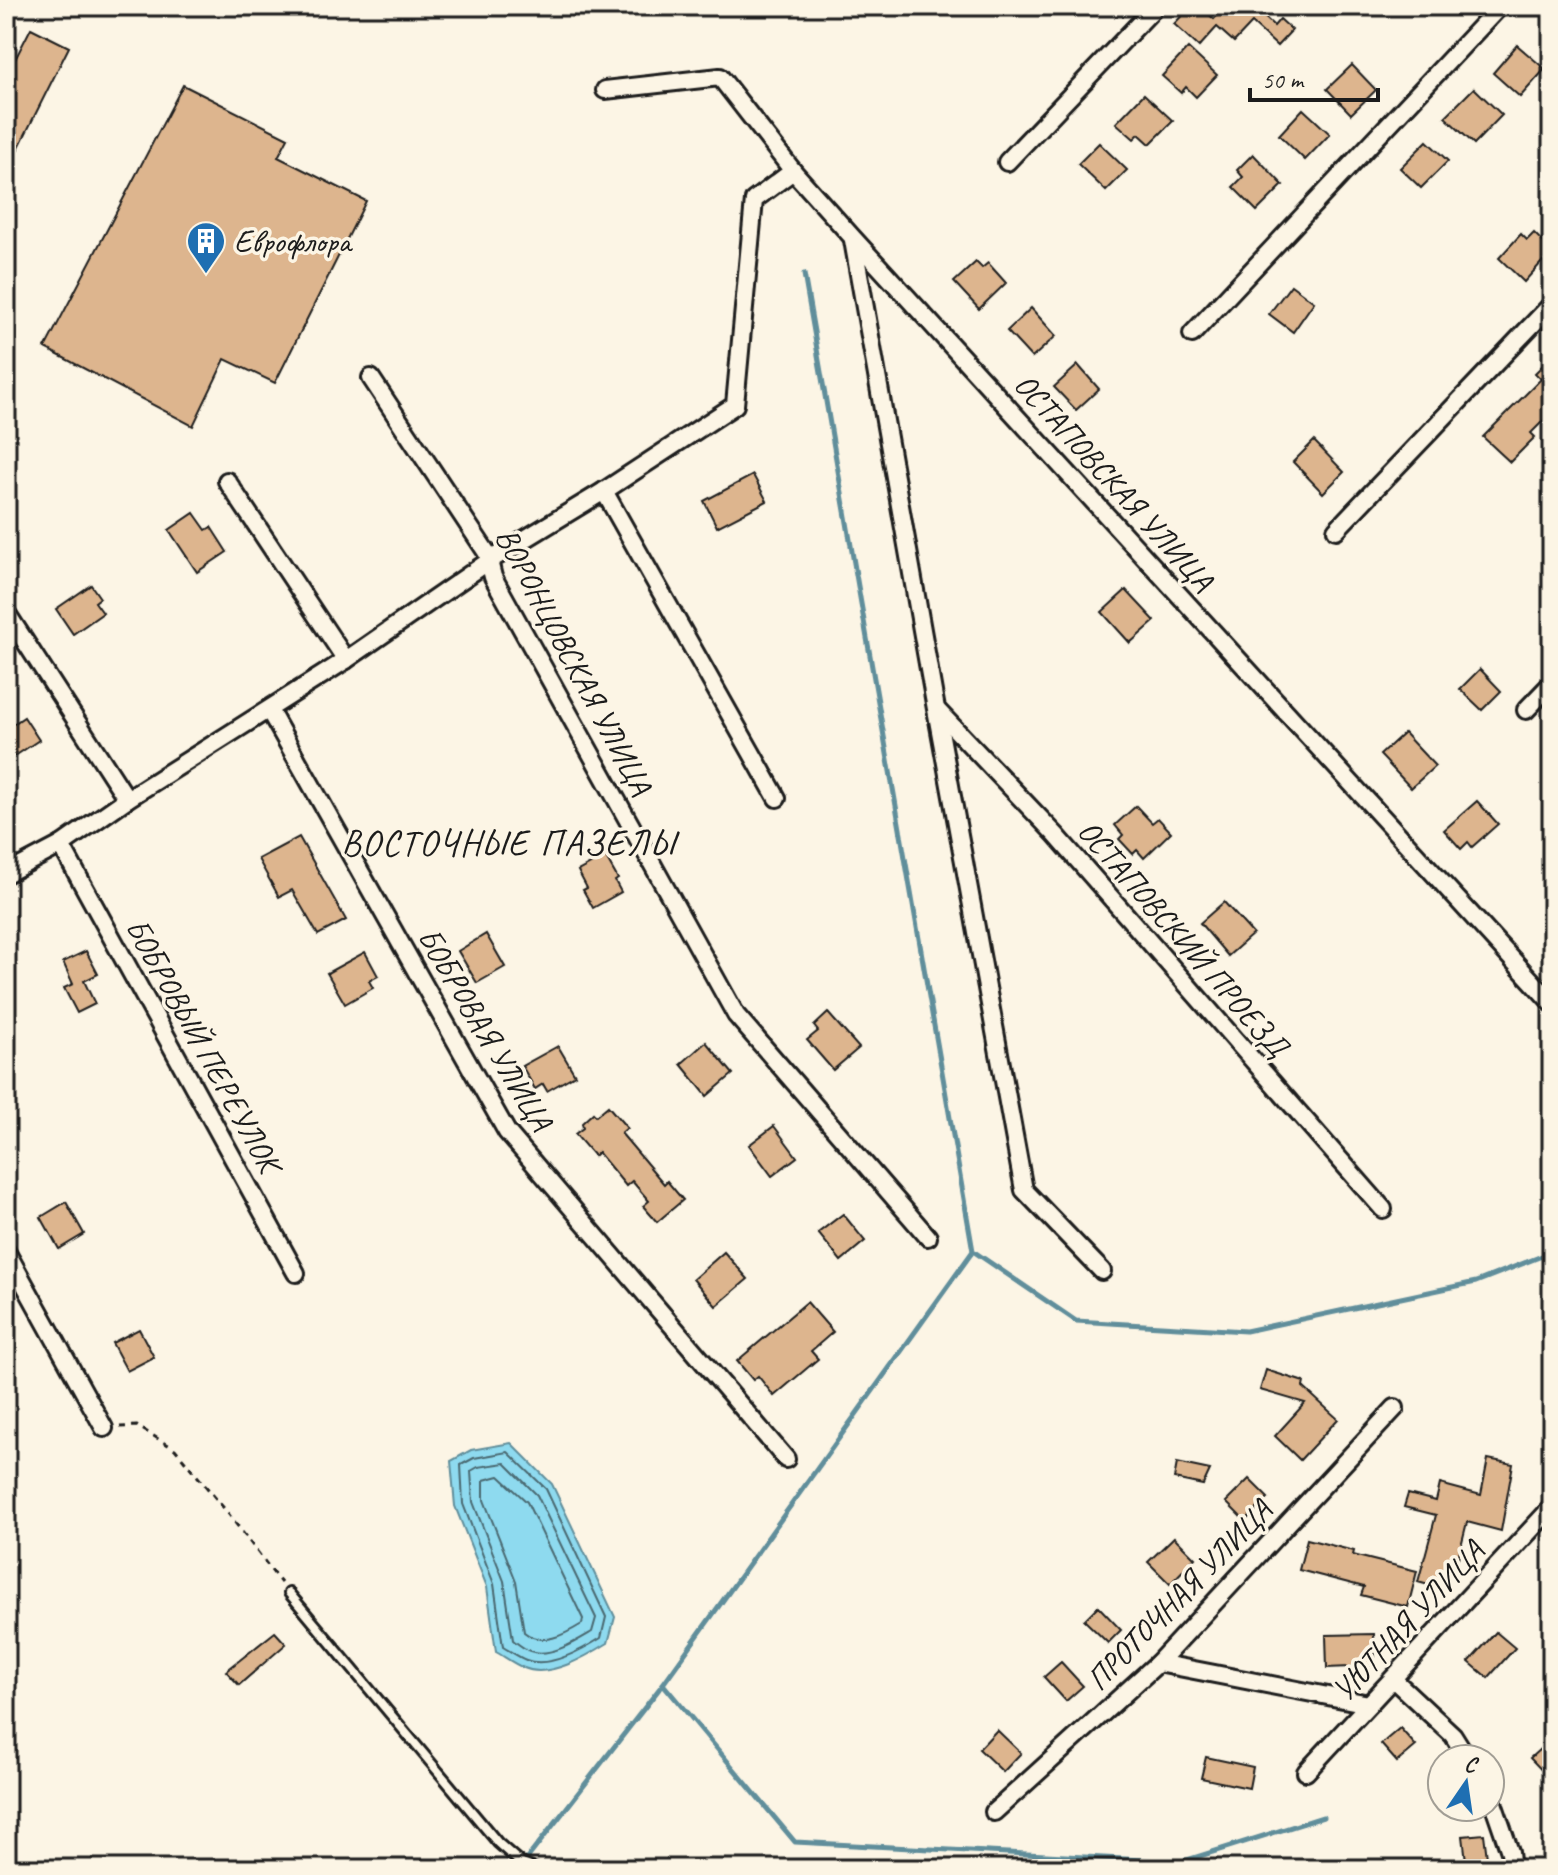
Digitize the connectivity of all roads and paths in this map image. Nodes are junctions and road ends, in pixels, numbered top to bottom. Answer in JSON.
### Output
{"nodes":[{"id":1,"x":11,"y":6,"type":"edge"},
{"id":2,"x":1156,"y":6,"type":"edge"},
{"id":3,"x":1500,"y":6,"type":"edge"},
{"id":4,"x":6,"y":16,"type":"edge"},
{"id":5,"x":605,"y":90,"type":"dead end"},
{"id":6,"x":1007,"y":162,"type":"dead end"},
{"id":7,"x":793,"y":171,"type":"junction"},
{"id":8,"x":853,"y":238,"type":"junction"},
{"id":9,"x":1552,"y":304,"type":"edge"},
{"id":10,"x":1192,"y":334,"type":"dead end"},
{"id":11,"x":371,"y":378,"type":"dead end"},
{"id":12,"x":227,"y":481,"type":"dead end"},
{"id":13,"x":604,"y":491,"type":"junction"},
{"id":14,"x":1336,"y":530,"type":"dead end"},
{"id":15,"x":489,"y":561,"type":"junction"},
{"id":16,"x":6,"y":612,"type":"edge"},
{"id":17,"x":346,"y":660,"type":"junction"},
{"id":18,"x":1552,"y":683,"type":"edge"},
{"id":19,"x":936,"y":709,"type":"junction"},
{"id":20,"x":269,"y":710,"type":"junction"},
{"id":21,"x":1526,"y":710,"type":"dead end"},
{"id":22,"x":777,"y":798,"type":"dead end"},
{"id":23,"x":127,"y":799,"type":"junction"},
{"id":24,"x":61,"y":845,"type":"junction"},
{"id":25,"x":6,"y":874,"type":"edge"},
{"id":26,"x":1552,"y":1003,"type":"edge"},
{"id":27,"x":1383,"y":1209,"type":"dead end"},
{"id":28,"x":928,"y":1237,"type":"dead end"},
{"id":29,"x":6,"y":1251,"type":"edge"},
{"id":30,"x":1102,"y":1271,"type":"dead end"},
{"id":31,"x":296,"y":1273,"type":"dead end"},
{"id":32,"x":1395,"y":1408,"type":"dead end"},
{"id":33,"x":104,"y":1428,"type":"joint"},
{"id":34,"x":786,"y":1459,"type":"dead end"},
{"id":35,"x":1552,"y":1507,"type":"edge"},
{"id":36,"x":289,"y":1593,"type":"joint"},
{"id":37,"x":1158,"y":1663,"type":"junction"},
{"id":38,"x":1393,"y":1679,"type":"junction"},
{"id":39,"x":1369,"y":1704,"type":"junction"},
{"id":40,"x":1458,"y":1743,"type":"edge"},
{"id":41,"x":1306,"y":1772,"type":"dead end"},
{"id":42,"x":994,"y":1812,"type":"dead end"},
{"id":43,"x":1500,"y":1823,"type":"edge"},
{"id":44,"x":536,"y":1869,"type":"edge"},
{"id":45,"x":1512,"y":1869,"type":"edge"}],
"edges":[{"from":1,"to":4,"type":"lane"},
{"from":2,"to":6,"type":"street"},
{"from":3,"to":10,"type":"street"},
{"from":5,"to":7,"type":"street","name":"ОСТАПОВСКАЯ УЛИЦА"},
{"from":7,"to":8,"type":"street","name":"ОСТАПОВСКАЯ УЛИЦА"},
{"from":7,"to":13,"type":"street"},
{"from":8,"to":19,"type":"street"},
{"from":8,"to":26,"type":"street","name":"ОСТАПОВСКАЯ УЛИЦА"},
{"from":9,"to":14,"type":"street"},
{"from":11,"to":15,"type":"street","name":"ВОРОНЦОВСКАЯ УЛИЦА"},
{"from":12,"to":17,"type":"street"},
{"from":13,"to":15,"type":"street"},
{"from":13,"to":22,"type":"street"},
{"from":15,"to":17,"type":"street"},
{"from":15,"to":28,"type":"street","name":"ВОРОНЦОВСКАЯ УЛИЦА"},
{"from":16,"to":23,"type":"street"},
{"from":17,"to":20,"type":"street"},
{"from":18,"to":21,"type":"street"},
{"from":19,"to":27,"type":"street","name":"ОСТАПОВСКИЙ ПРОЕЗД"},
{"from":19,"to":30,"type":"street"},
{"from":20,"to":23,"type":"street"},
{"from":20,"to":34,"type":"street","name":"БОБРОВАЯ УЛИЦА"},
{"from":23,"to":24,"type":"street"},
{"from":24,"to":25,"type":"street"},
{"from":24,"to":31,"type":"street","name":"БОБРОВЫЙ ПЕРЕУЛОК"},
{"from":29,"to":33,"type":"street"},
{"from":32,"to":37,"type":"street","name":"ПРОТОЧНАЯ УЛИЦА"},
{"from":33,"to":36,"type":"path"},
{"from":35,"to":38,"type":"street","name":"УЮТНАЯ УЛИЦА"},
{"from":36,"to":44,"type":"lane"},
{"from":37,"to":39,"type":"street"},
{"from":37,"to":42,"type":"street","name":"ПРОТОЧНАЯ УЛИЦА"},
{"from":38,"to":39,"type":"street","name":"УЮТНАЯ УЛИЦА"},
{"from":38,"to":40,"type":"street"},
{"from":39,"to":41,"type":"street","name":"УЮТНАЯ УЛИЦА"},
{"from":43,"to":45,"type":"street"}]}
